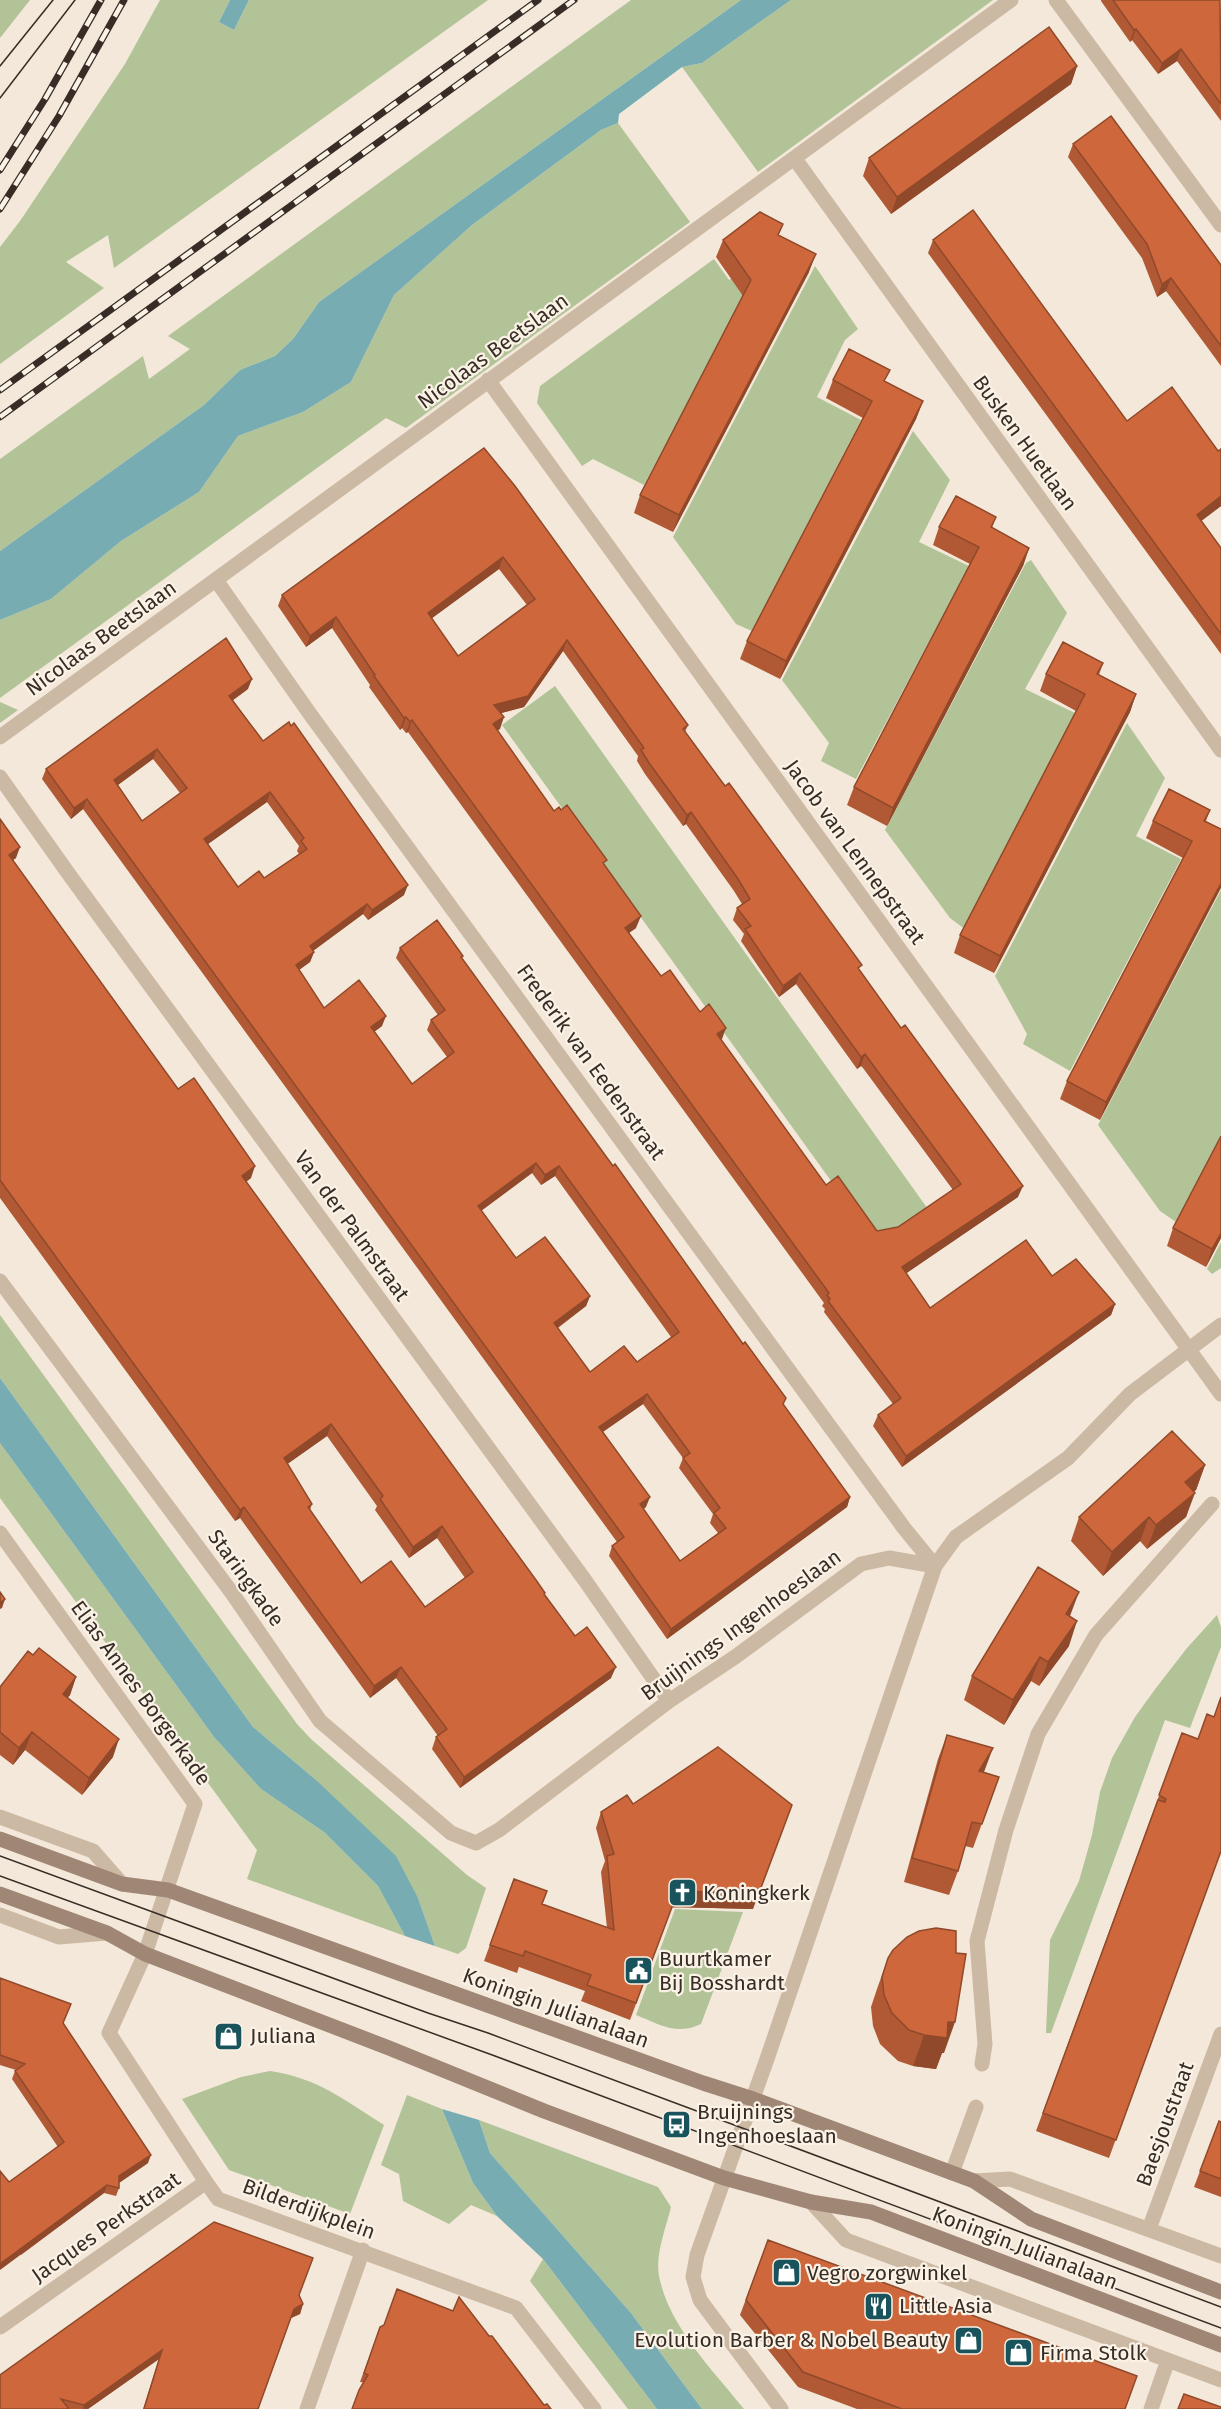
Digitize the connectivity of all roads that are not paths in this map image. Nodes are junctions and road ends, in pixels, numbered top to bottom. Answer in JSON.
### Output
{"nodes":[{"id":1,"x":1011,"y":0,"type":"edge"},
{"id":2,"x":1056,"y":0,"type":"edge"},
{"id":3,"x":795,"y":159,"type":"junction"},
{"id":4,"x":1221,"y":225,"type":"edge"},
{"id":5,"x":488,"y":380,"type":"junction"},
{"id":6,"x":216,"y":580,"type":"junction"},
{"id":7,"x":0,"y":737,"type":"edge"},
{"id":8,"x":1221,"y":750,"type":"edge"},
{"id":9,"x":0,"y":777,"type":"edge"},
{"id":10,"x":0,"y":1281,"type":"edge"},
{"id":11,"x":1221,"y":1325,"type":"edge"},
{"id":12,"x":1188,"y":1349,"type":"junction"},
{"id":13,"x":1221,"y":1394,"type":"edge"},
{"id":14,"x":1212,"y":1504,"type":"dead end"},
{"id":15,"x":0,"y":1533,"type":"edge"},
{"id":16,"x":935,"y":1566,"type":"junction"},
{"id":17,"x":669,"y":1701,"type":"junction"},
{"id":18,"x":0,"y":1817,"type":"edge"},
{"id":19,"x":499,"y":1830,"type":"joint"},
{"id":20,"x":0,"y":1839,"type":"edge"},
{"id":21,"x":122,"y":1884,"type":"junction"},
{"id":22,"x":168,"y":1890,"type":"junction"},
{"id":23,"x":0,"y":1894,"type":"edge"},
{"id":24,"x":0,"y":1915,"type":"edge"},
{"id":25,"x":107,"y":1933,"type":"junction"},
{"id":26,"x":145,"y":1954,"type":"junction"},
{"id":27,"x":1221,"y":2034,"type":"edge"},
{"id":28,"x":982,"y":2064,"type":"dead end"},
{"id":29,"x":753,"y":2099,"type":"junction"},
{"id":30,"x":976,"y":2107,"type":"dead end"},
{"id":31,"x":952,"y":2173,"type":"junction"},
{"id":32,"x":724,"y":2178,"type":"junction"},
{"id":33,"x":974,"y":2181,"type":"junction"},
{"id":34,"x":206,"y":2182,"type":"junction"},
{"id":35,"x":811,"y":2202,"type":"junction"},
{"id":36,"x":1149,"y":2229,"type":"junction"},
{"id":37,"x":363,"y":2250,"type":"junction"},
{"id":38,"x":1221,"y":2256,"type":"edge"},
{"id":39,"x":1221,"y":2292,"type":"edge"},
{"id":40,"x":0,"y":2327,"type":"edge"},
{"id":41,"x":1221,"y":2345,"type":"edge"},
{"id":42,"x":1168,"y":2360,"type":"junction"},
{"id":43,"x":1221,"y":2380,"type":"edge"},
{"id":44,"x":307,"y":2409,"type":"edge"},
{"id":45,"x":594,"y":2409,"type":"edge"},
{"id":46,"x":782,"y":2409,"type":"edge"},
{"id":47,"x":1151,"y":2409,"type":"edge"}],
"edges":[{"from":1,"to":3,"type":"street","name":"Nicolaas Beetslaan"},
{"from":2,"to":4,"type":"street"},
{"from":3,"to":5,"type":"street","name":"Nicolaas Beetslaan"},
{"from":3,"to":8,"type":"street","name":"Busken Huetlaan"},
{"from":5,"to":6,"type":"street","name":"Nicolaas Beetslaan"},
{"from":5,"to":12,"type":"street","name":"Jacob van Lennepstraat"},
{"from":6,"to":7,"type":"street","name":"Nicolaas Beetslaan"},
{"from":6,"to":16,"type":"street","name":"Frederik van Eedenstraat"},
{"from":9,"to":17,"type":"street","name":"Van der Palmstraat"},
{"from":10,"to":19,"type":"street","name":"Staringkade"},
{"from":11,"to":12,"type":"street"},
{"from":12,"to":13,"type":"street"},
{"from":12,"to":16,"type":"street"},
{"from":14,"to":28,"type":"street"},
{"from":15,"to":22,"type":"street","name":"Elias Annes Borgerkade"},
{"from":16,"to":17,"type":"street","name":"Bruijnings Ingenhoeslaan"},
{"from":16,"to":29,"type":"street"},
{"from":17,"to":19,"type":"street","name":"Bruijnings Ingenhoeslaan"},
{"from":18,"to":21,"type":"street"},
{"from":20,"to":21,"type":"main road","name":"Koningin Julianalaan"},
{"from":21,"to":22,"type":"main road","name":"Koningin Julianalaan"},
{"from":22,"to":26,"type":"street"},
{"from":22,"to":29,"type":"main road","name":"Koningin Julianalaan"},
{"from":23,"to":25,"type":"main road","name":"Koningin Julianalaan"},
{"from":24,"to":25,"type":"street"},
{"from":25,"to":26,"type":"main road","name":"Koningin Julianalaan"},
{"from":26,"to":32,"type":"main road","name":"Koningin Julianalaan"},
{"from":26,"to":34,"type":"street","name":"Bilderdijkplein"},
{"from":27,"to":36,"type":"street","name":"Baesjoustraat"},
{"from":29,"to":31,"type":"main road","name":"Koningin Julianalaan"},
{"from":29,"to":32,"type":"street"},
{"from":30,"to":31,"type":"street"},
{"from":31,"to":33,"type":"main road","name":"Koningin Julianalaan"},
{"from":32,"to":35,"type":"main road","name":"Koningin Julianalaan"},
{"from":32,"to":46,"type":"street"},
{"from":33,"to":36,"type":"street","name":"Koningin Julianalaan"},
{"from":33,"to":39,"type":"main road","name":"Koningin Julianalaan"},
{"from":34,"to":37,"type":"street","name":"Bilderdijkplein"},
{"from":34,"to":40,"type":"street","name":"Jacques Perkstraat"},
{"from":35,"to":41,"type":"main road","name":"Koningin Julianalaan"},
{"from":35,"to":42,"type":"street"},
{"from":36,"to":38,"type":"street","name":"Koningin Julianalaan"},
{"from":37,"to":44,"type":"street"},
{"from":37,"to":45,"type":"street","name":"Bilderdijkplein"},
{"from":42,"to":43,"type":"street"},
{"from":42,"to":47,"type":"street"}]}
